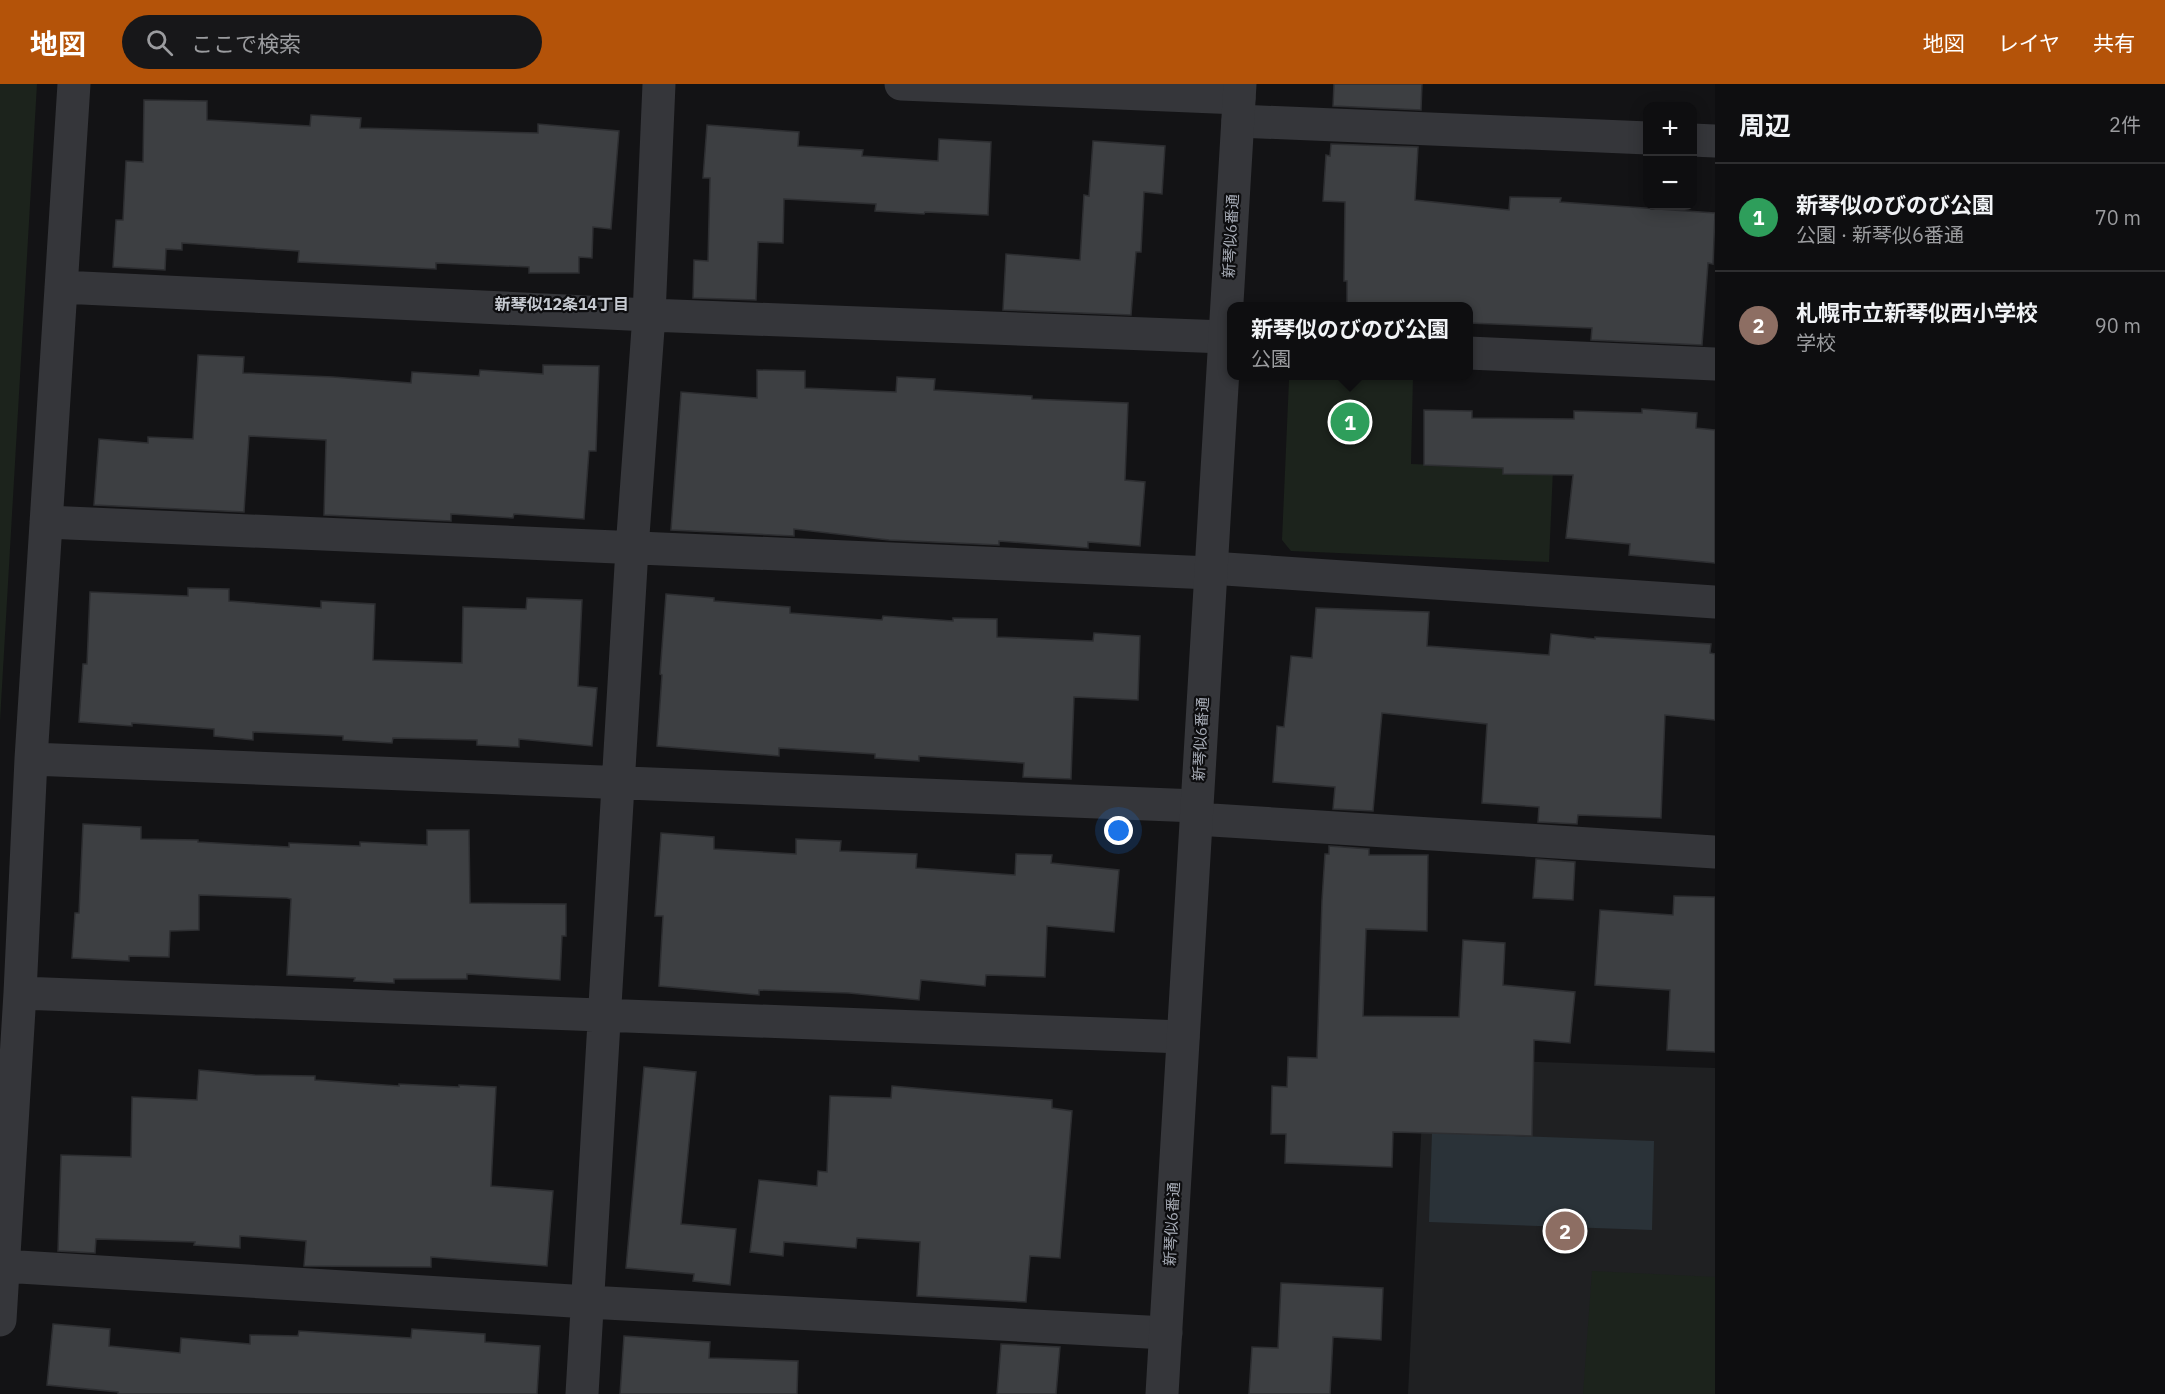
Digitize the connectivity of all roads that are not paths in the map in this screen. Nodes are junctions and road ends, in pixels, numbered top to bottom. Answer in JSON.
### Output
{"nodes":[{"id":1,"x":74,"y":84,"type":"edge"},
{"id":2,"x":659,"y":84,"type":"edge"},
{"id":3,"x":901,"y":84,"type":"edge"},
{"id":4,"x":1239,"y":101,"type":"edge"},
{"id":5,"x":1643,"y":138,"type":"edge"},
{"id":6,"x":1697,"y":140,"type":"edge"},
{"id":7,"x":1715,"y":141,"type":"edge"},
{"id":8,"x":61,"y":287,"type":"junction"},
{"id":9,"x":1229,"y":302,"type":"edge"},
{"id":10,"x":649,"y":315,"type":"junction"},
{"id":11,"x":1227,"y":341,"type":"edge"},
{"id":12,"x":1473,"y":353,"type":"edge"},
{"id":13,"x":1715,"y":364,"type":"edge"},
{"id":14,"x":46,"y":522,"type":"junction"},
{"id":15,"x":632,"y":549,"type":"junction"},
{"id":16,"x":1211,"y":571,"type":"junction"},
{"id":17,"x":1715,"y":602,"type":"edge"},
{"id":18,"x":31,"y":759,"type":"junction"},
{"id":19,"x":617,"y":783,"type":"junction"},
{"id":20,"x":1197,"y":812,"type":"junction"},
{"id":21,"x":1715,"y":852,"type":"edge"},
{"id":22,"x":20,"y":993,"type":"junction"},
{"id":23,"x":604,"y":1015,"type":"junction"},
{"id":24,"x":1183,"y":1037,"type":"junction"},
{"id":25,"x":3,"y":1266,"type":"junction"},
{"id":26,"x":588,"y":1302,"type":"junction"},
{"id":27,"x":0,"y":1320,"type":"edge"},
{"id":28,"x":1166,"y":1333,"type":"junction"},
{"id":29,"x":582,"y":1394,"type":"edge"},
{"id":30,"x":1162,"y":1394,"type":"edge"}],
"edges":[{"from":1,"to":8,"type":"street"},
{"from":2,"to":10,"type":"street"},
{"from":3,"to":4,"type":"street"},
{"from":4,"to":5,"type":"street"},
{"from":4,"to":9,"type":"street","name":"新琴似6番通"},
{"from":6,"to":7,"type":"street"},
{"from":8,"to":10,"type":"street"},
{"from":8,"to":14,"type":"street"},
{"from":10,"to":11,"type":"street"},
{"from":10,"to":15,"type":"street"},
{"from":11,"to":16,"type":"street","name":"新琴似6番通"},
{"from":12,"to":13,"type":"street"},
{"from":14,"to":15,"type":"street"},
{"from":14,"to":18,"type":"street"},
{"from":15,"to":16,"type":"street"},
{"from":15,"to":19,"type":"street"},
{"from":16,"to":17,"type":"street"},
{"from":16,"to":20,"type":"street","name":"新琴似6番通"},
{"from":18,"to":19,"type":"street"},
{"from":18,"to":22,"type":"street"},
{"from":19,"to":20,"type":"street"},
{"from":19,"to":23,"type":"street"},
{"from":20,"to":21,"type":"street"},
{"from":20,"to":24,"type":"street","name":"新琴似6番通"},
{"from":22,"to":23,"type":"street"},
{"from":22,"to":25,"type":"street"},
{"from":23,"to":24,"type":"street"},
{"from":23,"to":26,"type":"street"},
{"from":24,"to":28,"type":"street","name":"新琴似6番通"},
{"from":25,"to":26,"type":"street"},
{"from":25,"to":27,"type":"street"},
{"from":26,"to":28,"type":"street"},
{"from":26,"to":29,"type":"street"},
{"from":28,"to":30,"type":"street","name":"新琴似6番通"}]}
